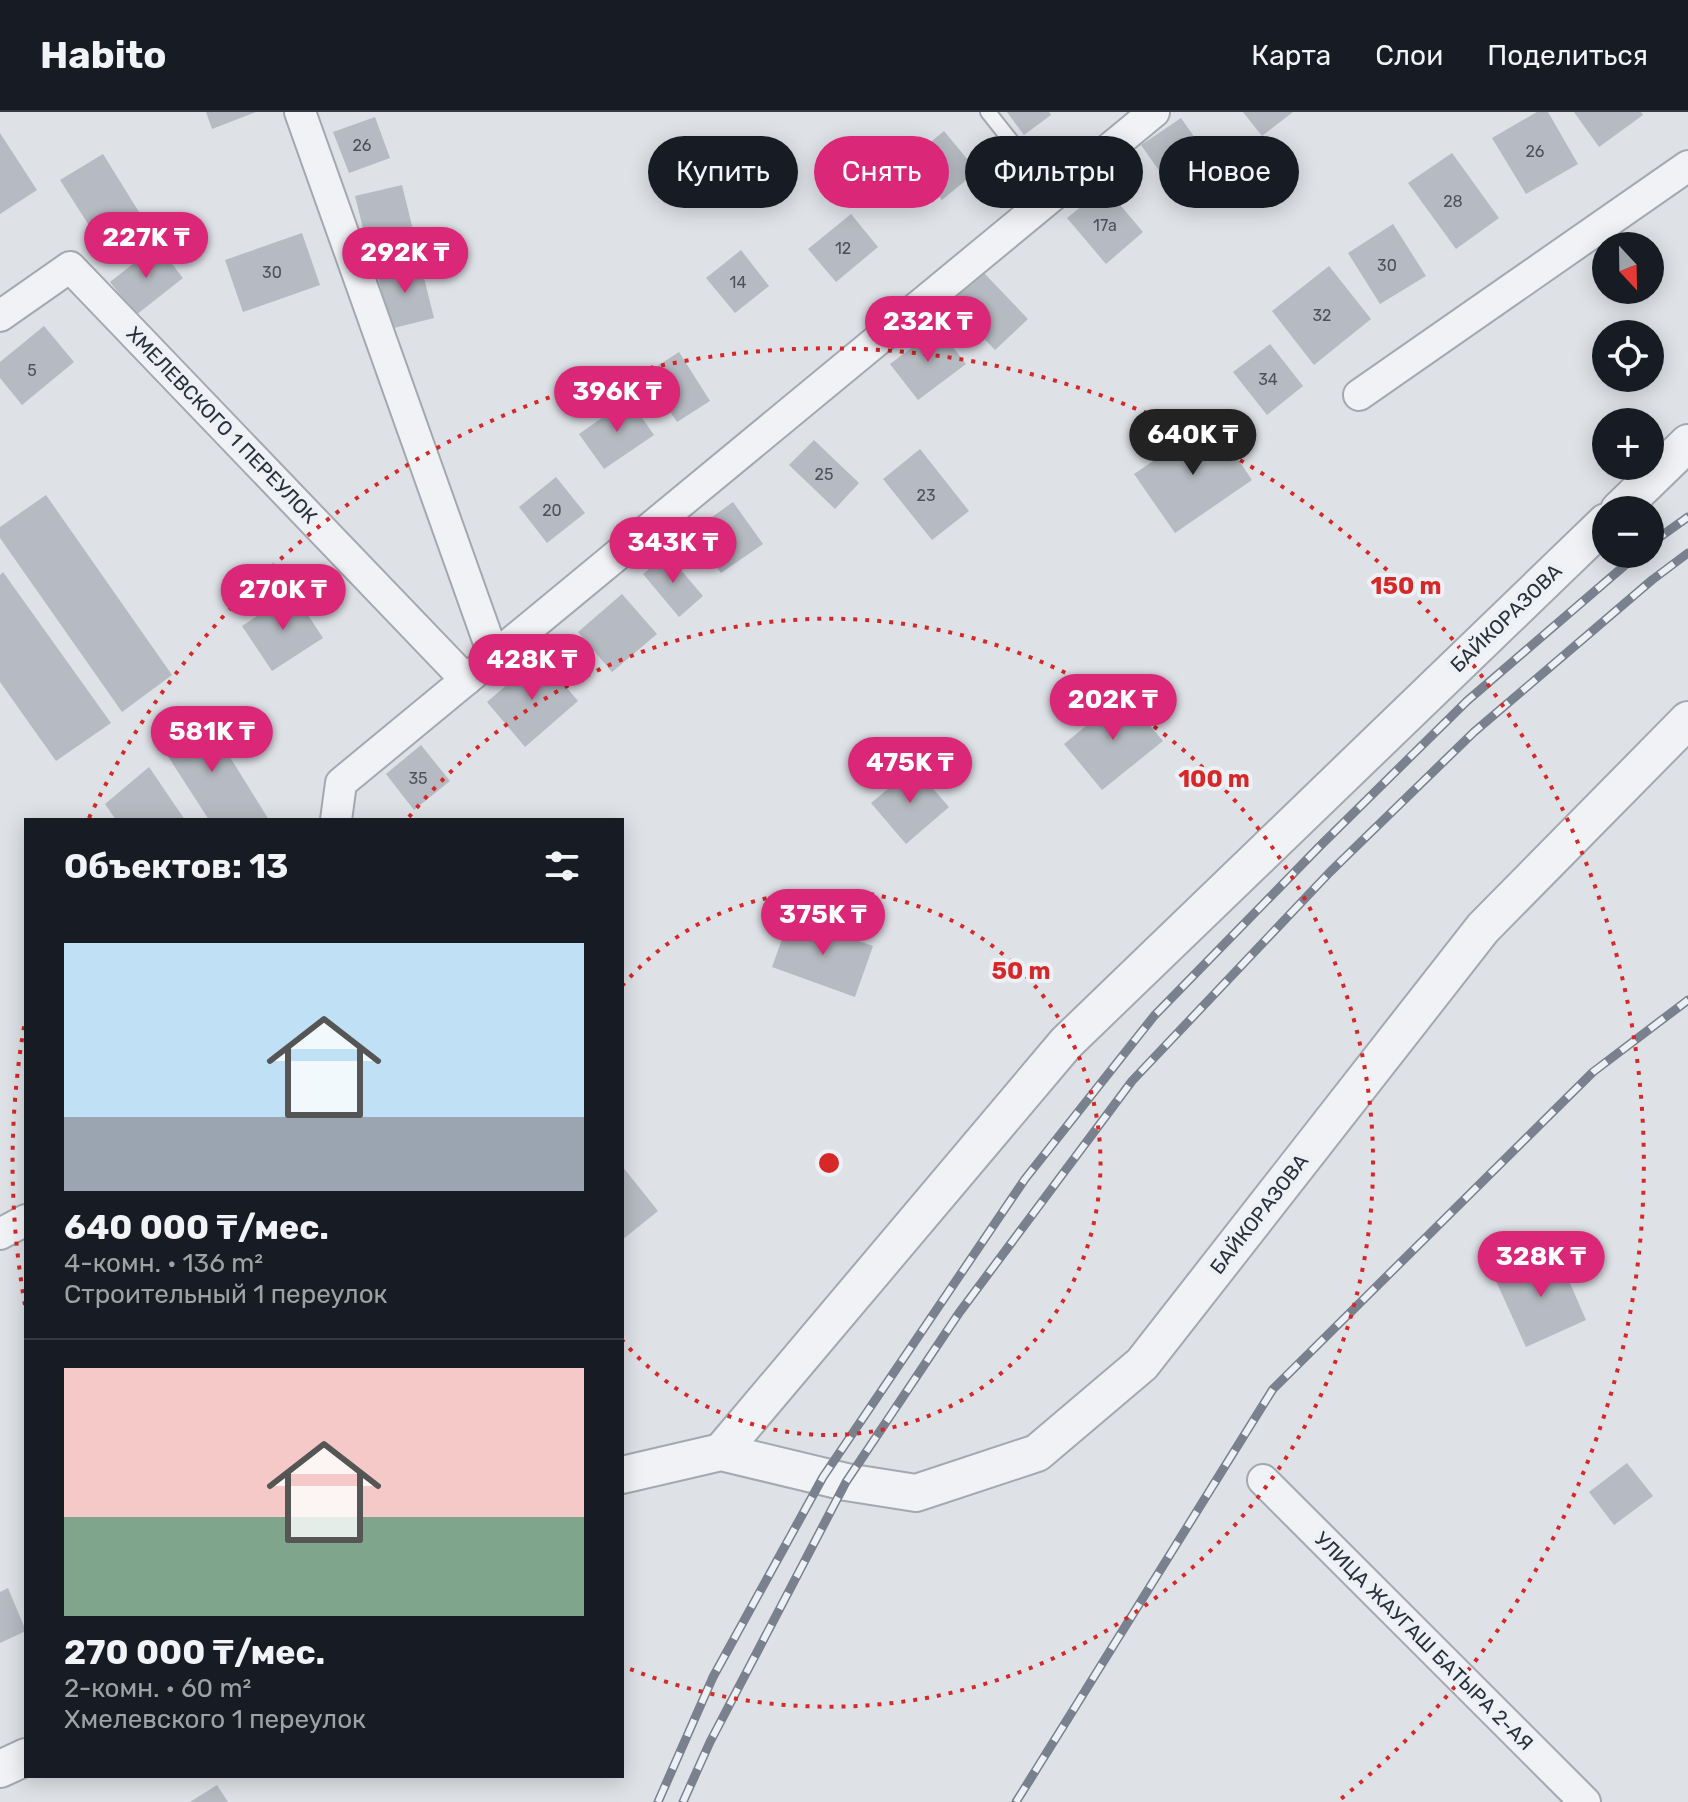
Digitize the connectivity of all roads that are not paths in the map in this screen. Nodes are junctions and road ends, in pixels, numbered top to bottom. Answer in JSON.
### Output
{"nodes":[{"id":1,"x":300,"y":112,"type":"edge"},
{"id":2,"x":988,"y":112,"type":"edge"},
{"id":3,"x":1154,"y":112,"type":"edge"},
{"id":4,"x":1007,"y":136,"type":"edge"},
{"id":5,"x":1125,"y":136,"type":"edge"},
{"id":6,"x":1688,"y":166,"type":"edge"},
{"id":7,"x":1038,"y":208,"type":"edge"},
{"id":8,"x":0,"y":316,"type":"edge"},
{"id":9,"x":1359,"y":395,"type":"dead end"},
{"id":10,"x":1688,"y":443,"type":"edge"},
{"id":11,"x":1633,"y":496,"type":"edge"},
{"id":12,"x":1592,"y":536,"type":"edge"},
{"id":13,"x":494,"y":657,"type":"junction"},
{"id":14,"x":466,"y":680,"type":"junction"},
{"id":15,"x":1688,"y":720,"type":"edge"},
{"id":16,"x":336,"y":818,"type":"edge"},
{"id":17,"x":24,"y":1221,"type":"edge"},
{"id":18,"x":0,"y":1234,"type":"edge"},
{"id":19,"x":721,"y":1452,"type":"junction"},
{"id":20,"x":624,"y":1475,"type":"edge"},
{"id":21,"x":1263,"y":1480,"type":"dead end"},
{"id":22,"x":24,"y":1758,"type":"edge"},
{"id":23,"x":0,"y":1769,"type":"edge"},
{"id":24,"x":1585,"y":1802,"type":"edge"}],
"edges":[{"from":1,"to":13,"type":"street"},
{"from":2,"to":4,"type":"lane"},
{"from":3,"to":5,"type":"street"},
{"from":6,"to":9,"type":"street"},
{"from":7,"to":13,"type":"street"},
{"from":8,"to":14,"type":"street","name":"ХМЕЛЕВСКОГО 1 ПЕРЕУЛОК"},
{"from":10,"to":11,"type":"street"},
{"from":12,"to":19,"type":"street","name":"БАЙКОРАЗОВА"},
{"from":13,"to":14,"type":"street"},
{"from":14,"to":16,"type":"street"},
{"from":15,"to":19,"type":"street","name":"БАЙКОРАЗОВА"},
{"from":17,"to":18,"type":"street"},
{"from":19,"to":20,"type":"street","name":"БАЙКОРАЗОВА"},
{"from":21,"to":24,"type":"street","name":"УЛИЦА ЖАУГАШ БАТЫРА 2-АЯ"},
{"from":22,"to":23,"type":"street"}]}
